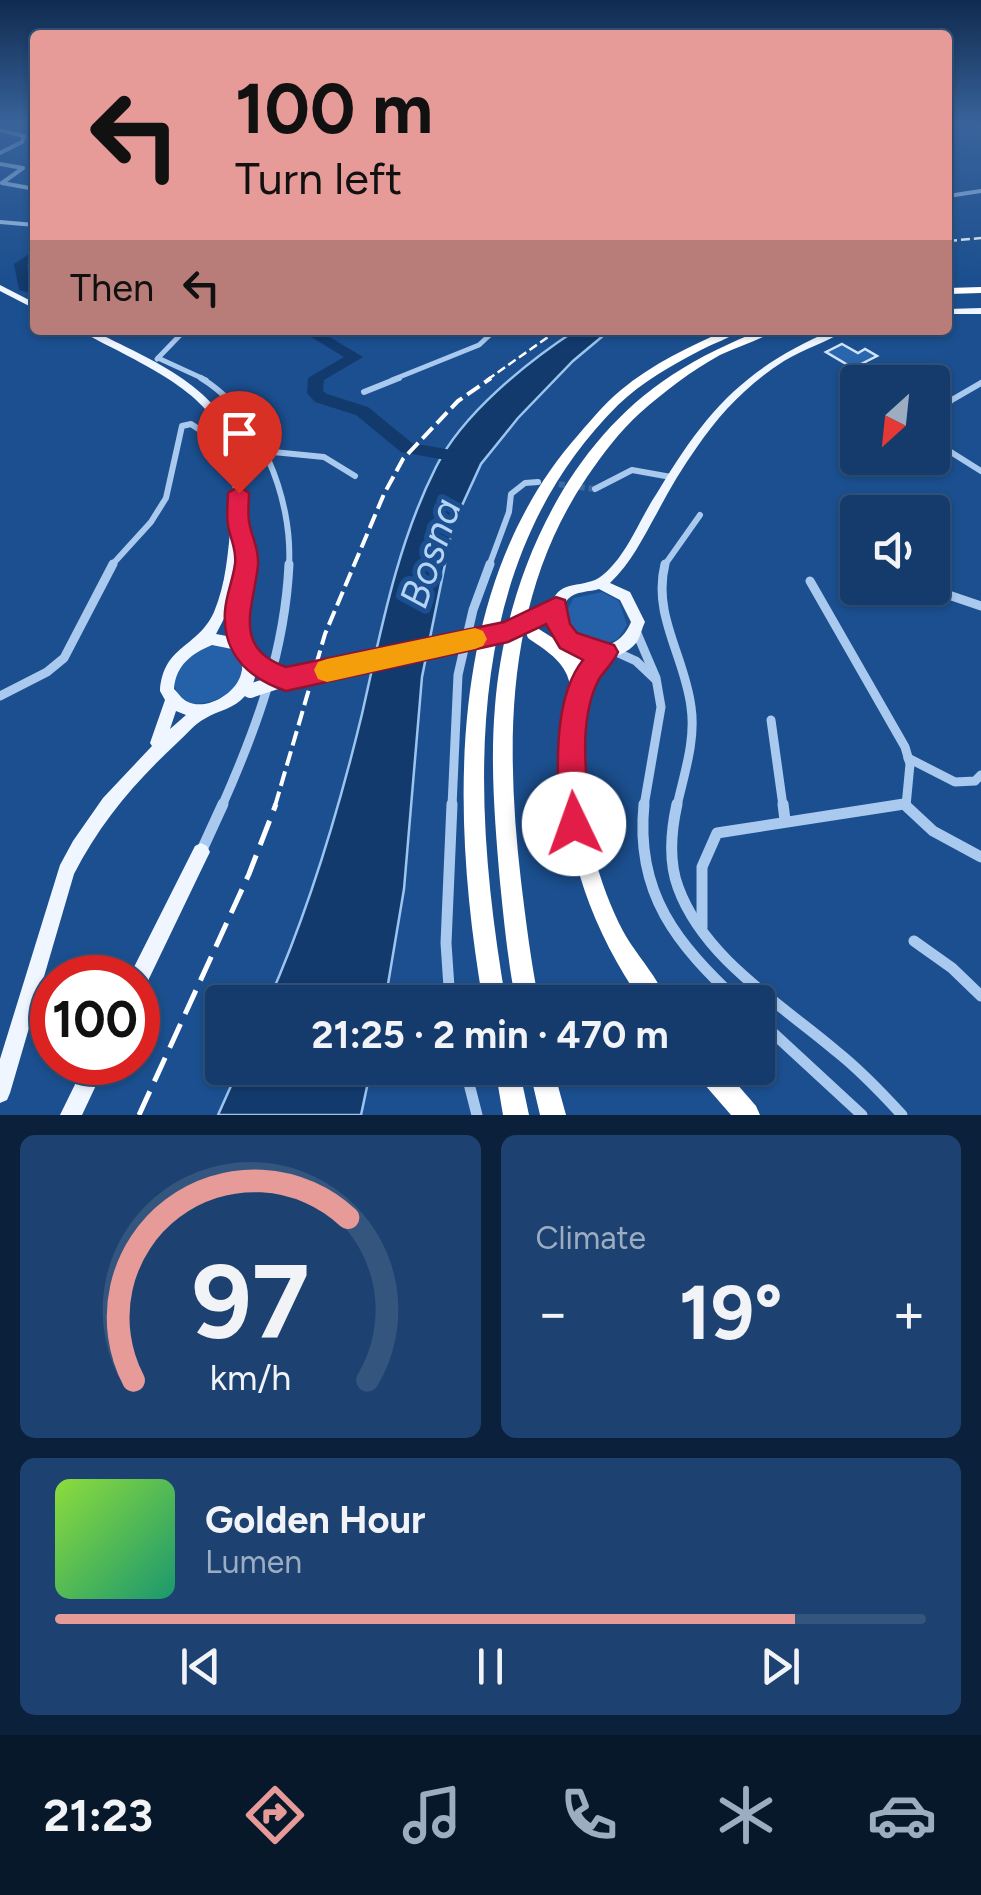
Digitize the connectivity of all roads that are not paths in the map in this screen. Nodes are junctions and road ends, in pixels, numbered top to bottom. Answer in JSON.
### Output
{"nodes":[{"id":1,"x":1,"y":183,"type":"edge"},
{"id":2,"x":30,"y":188,"type":"edge"},
{"id":3,"x":981,"y":191,"type":"edge"},
{"id":4,"x":952,"y":195,"type":"edge"},
{"id":5,"x":0,"y":222,"type":"edge"},
{"id":6,"x":30,"y":225,"type":"edge"},
{"id":7,"x":0,"y":288,"type":"edge"},
{"id":8,"x":981,"y":290,"type":"edge"},
{"id":9,"x":952,"y":291,"type":"edge"},
{"id":10,"x":952,"y":300,"type":"edge"},
{"id":11,"x":981,"y":300,"type":"edge"},
{"id":12,"x":30,"y":303,"type":"edge"},
{"id":13,"x":981,"y":311,"type":"edge"},
{"id":14,"x":952,"y":312,"type":"edge"},
{"id":15,"x":93,"y":335,"type":"edge"},
{"id":16,"x":180,"y":335,"type":"edge"},
{"id":17,"x":491,"y":335,"type":"edge"},
{"id":18,"x":726,"y":335,"type":"edge"},
{"id":19,"x":758,"y":335,"type":"edge"},
{"id":20,"x":830,"y":335,"type":"edge"},
{"id":21,"x":152,"y":362,"type":"junction"},
{"id":22,"x":981,"y":383,"type":"edge"},
{"id":23,"x":364,"y":392,"type":"dead end"},
{"id":24,"x":233,"y":439,"type":"junction"},
{"id":25,"x":262,"y":450,"type":"junction"},
{"id":26,"x":981,"y":471,"type":"edge"},
{"id":27,"x":355,"y":476,"type":"dead end"},
{"id":28,"x":671,"y":477,"type":"junction"},
{"id":29,"x":538,"y":482,"type":"dead end"},
{"id":30,"x":594,"y":489,"type":"tunnel mouth"},
{"id":31,"x":700,"y":514,"type":"dead end"},
{"id":32,"x":238,"y":525,"type":"junction"},
{"id":33,"x":629,"y":553,"type":"junction"},
{"id":34,"x":810,"y":580,"type":"dead end"},
{"id":35,"x":600,"y":584,"type":"junction"},
{"id":36,"x":950,"y":595,"type":"edge"},
{"id":37,"x":625,"y":596,"type":"junction"},
{"id":38,"x":981,"y":606,"type":"edge"},
{"id":39,"x":556,"y":607,"type":"junction"},
{"id":40,"x":532,"y":630,"type":"junction"},
{"id":41,"x":636,"y":631,"type":"junction"},
{"id":42,"x":569,"y":640,"type":"junction"},
{"id":43,"x":200,"y":642,"type":"junction"},
{"id":44,"x":610,"y":652,"type":"junction"},
{"id":45,"x":250,"y":657,"type":"junction"},
{"id":46,"x":578,"y":678,"type":"junction"},
{"id":47,"x":286,"y":679,"type":"junction"},
{"id":48,"x":657,"y":681,"type":"junction"},
{"id":49,"x":243,"y":694,"type":"junction"},
{"id":50,"x":0,"y":696,"type":"edge"},
{"id":51,"x":172,"y":701,"type":"junction"},
{"id":52,"x":578,"y":707,"type":"junction"},
{"id":53,"x":201,"y":712,"type":"junction"},
{"id":54,"x":771,"y":720,"type":"dead end"},
{"id":55,"x":152,"y":754,"type":"junction"},
{"id":56,"x":908,"y":758,"type":"junction"},
{"id":57,"x":981,"y":775,"type":"edge"},
{"id":58,"x":904,"y":804,"type":"junction"},
{"id":59,"x":785,"y":820,"type":"junction"},
{"id":60,"x":200,"y":852,"type":"joint"},
{"id":61,"x":981,"y":857,"type":"edge"},
{"id":62,"x":702,"y":931,"type":"junction"},
{"id":63,"x":914,"y":941,"type":"dead end"},
{"id":64,"x":150,"y":955,"type":"edge"},
{"id":65,"x":449,"y":985,"type":"edge"},
{"id":66,"x":492,"y":985,"type":"edge"},
{"id":67,"x":523,"y":985,"type":"edge"},
{"id":68,"x":647,"y":985,"type":"edge"},
{"id":69,"x":721,"y":985,"type":"edge"},
{"id":70,"x":981,"y":996,"type":"edge"},
{"id":71,"x":775,"y":1035,"type":"edge"},
{"id":72,"x":86,"y":1085,"type":"edge"},
{"id":73,"x":469,"y":1085,"type":"edge"},
{"id":74,"x":510,"y":1085,"type":"edge"},
{"id":75,"x":546,"y":1085,"type":"edge"},
{"id":76,"x":721,"y":1085,"type":"edge"},
{"id":77,"x":0,"y":1093,"type":"edge"},
{"id":78,"x":71,"y":1115,"type":"edge"},
{"id":79,"x":477,"y":1115,"type":"edge"},
{"id":80,"x":516,"y":1115,"type":"edge"},
{"id":81,"x":554,"y":1115,"type":"edge"},
{"id":82,"x":746,"y":1115,"type":"edge"},
{"id":83,"x":862,"y":1115,"type":"edge"},
{"id":84,"x":902,"y":1115,"type":"edge"}],
"edges":[{"from":1,"to":2,"type":"street"},
{"from":3,"to":4,"type":"street"},
{"from":5,"to":6,"type":"street"},
{"from":7,"to":12,"type":"main road"},
{"from":8,"to":9,"type":"highway"},
{"from":10,"to":11,"type":"highway"},
{"from":13,"to":14,"type":"main road"},
{"from":15,"to":21,"type":"main road"},
{"from":16,"to":21,"type":"street"},
{"from":17,"to":23,"type":"street"},
{"from":18,"to":66,"type":"highway"},
{"from":19,"to":67,"type":"highway"},
{"from":20,"to":28,"type":"main road"},
{"from":21,"to":24,"type":"main road"},
{"from":21,"to":25,"type":"street"},
{"from":22,"to":26,"type":"street"},
{"from":24,"to":32,"type":"main road"},
{"from":24,"to":50,"type":"street"},
{"from":25,"to":27,"type":"street"},
{"from":25,"to":60,"type":"street"},
{"from":28,"to":30,"type":"street"},
{"from":28,"to":33,"type":"main road"},
{"from":29,"to":65,"type":"street"},
{"from":31,"to":62,"type":"street"},
{"from":32,"to":43,"type":"main road"},
{"from":32,"to":45,"type":"main road"},
{"from":33,"to":35,"type":"main road"},
{"from":33,"to":37,"type":"main road"},
{"from":34,"to":56,"type":"street"},
{"from":35,"to":37,"type":"main road"},
{"from":35,"to":39,"type":"main road"},
{"from":36,"to":38,"type":"street"},
{"from":37,"to":41,"type":"main road"},
{"from":39,"to":40,"type":"main road"},
{"from":39,"to":42,"type":"main road"},
{"from":40,"to":42,"type":"main road"},
{"from":40,"to":46,"type":"highway"},
{"from":40,"to":47,"type":"main road","bridge":true},
{"from":41,"to":44,"type":"main road"},
{"from":41,"to":48,"type":"street"},
{"from":42,"to":44,"type":"main road"},
{"from":42,"to":46,"type":"highway"},
{"from":43,"to":45,"type":"main road"},
{"from":43,"to":51,"type":"main road"},
{"from":44,"to":48,"type":"street"},
{"from":44,"to":52,"type":"highway"},
{"from":45,"to":47,"type":"main road","bridge":true},
{"from":45,"to":49,"type":"main road"},
{"from":46,"to":52,"type":"highway"},
{"from":47,"to":49,"type":"main road","bridge":true},
{"from":48,"to":69,"type":"street"},
{"from":49,"to":53,"type":"main road"},
{"from":51,"to":53,"type":"main road"},
{"from":51,"to":55,"type":"main road"},
{"from":52,"to":68,"type":"highway"},
{"from":53,"to":55,"type":"main road"},
{"from":54,"to":59,"type":"street"},
{"from":55,"to":77,"type":"main road"},
{"from":56,"to":57,"type":"street"},
{"from":56,"to":58,"type":"street"},
{"from":58,"to":59,"type":"street"},
{"from":58,"to":61,"type":"street"},
{"from":59,"to":62,"type":"street"},
{"from":60,"to":64,"type":"main road"},
{"from":62,"to":84,"type":"street"},
{"from":63,"to":70,"type":"street"},
{"from":71,"to":83,"type":"street"},
{"from":72,"to":78,"type":"main road"},
{"from":73,"to":79,"type":"street"},
{"from":74,"to":80,"type":"highway"},
{"from":75,"to":81,"type":"highway"},
{"from":76,"to":82,"type":"highway"}]}
